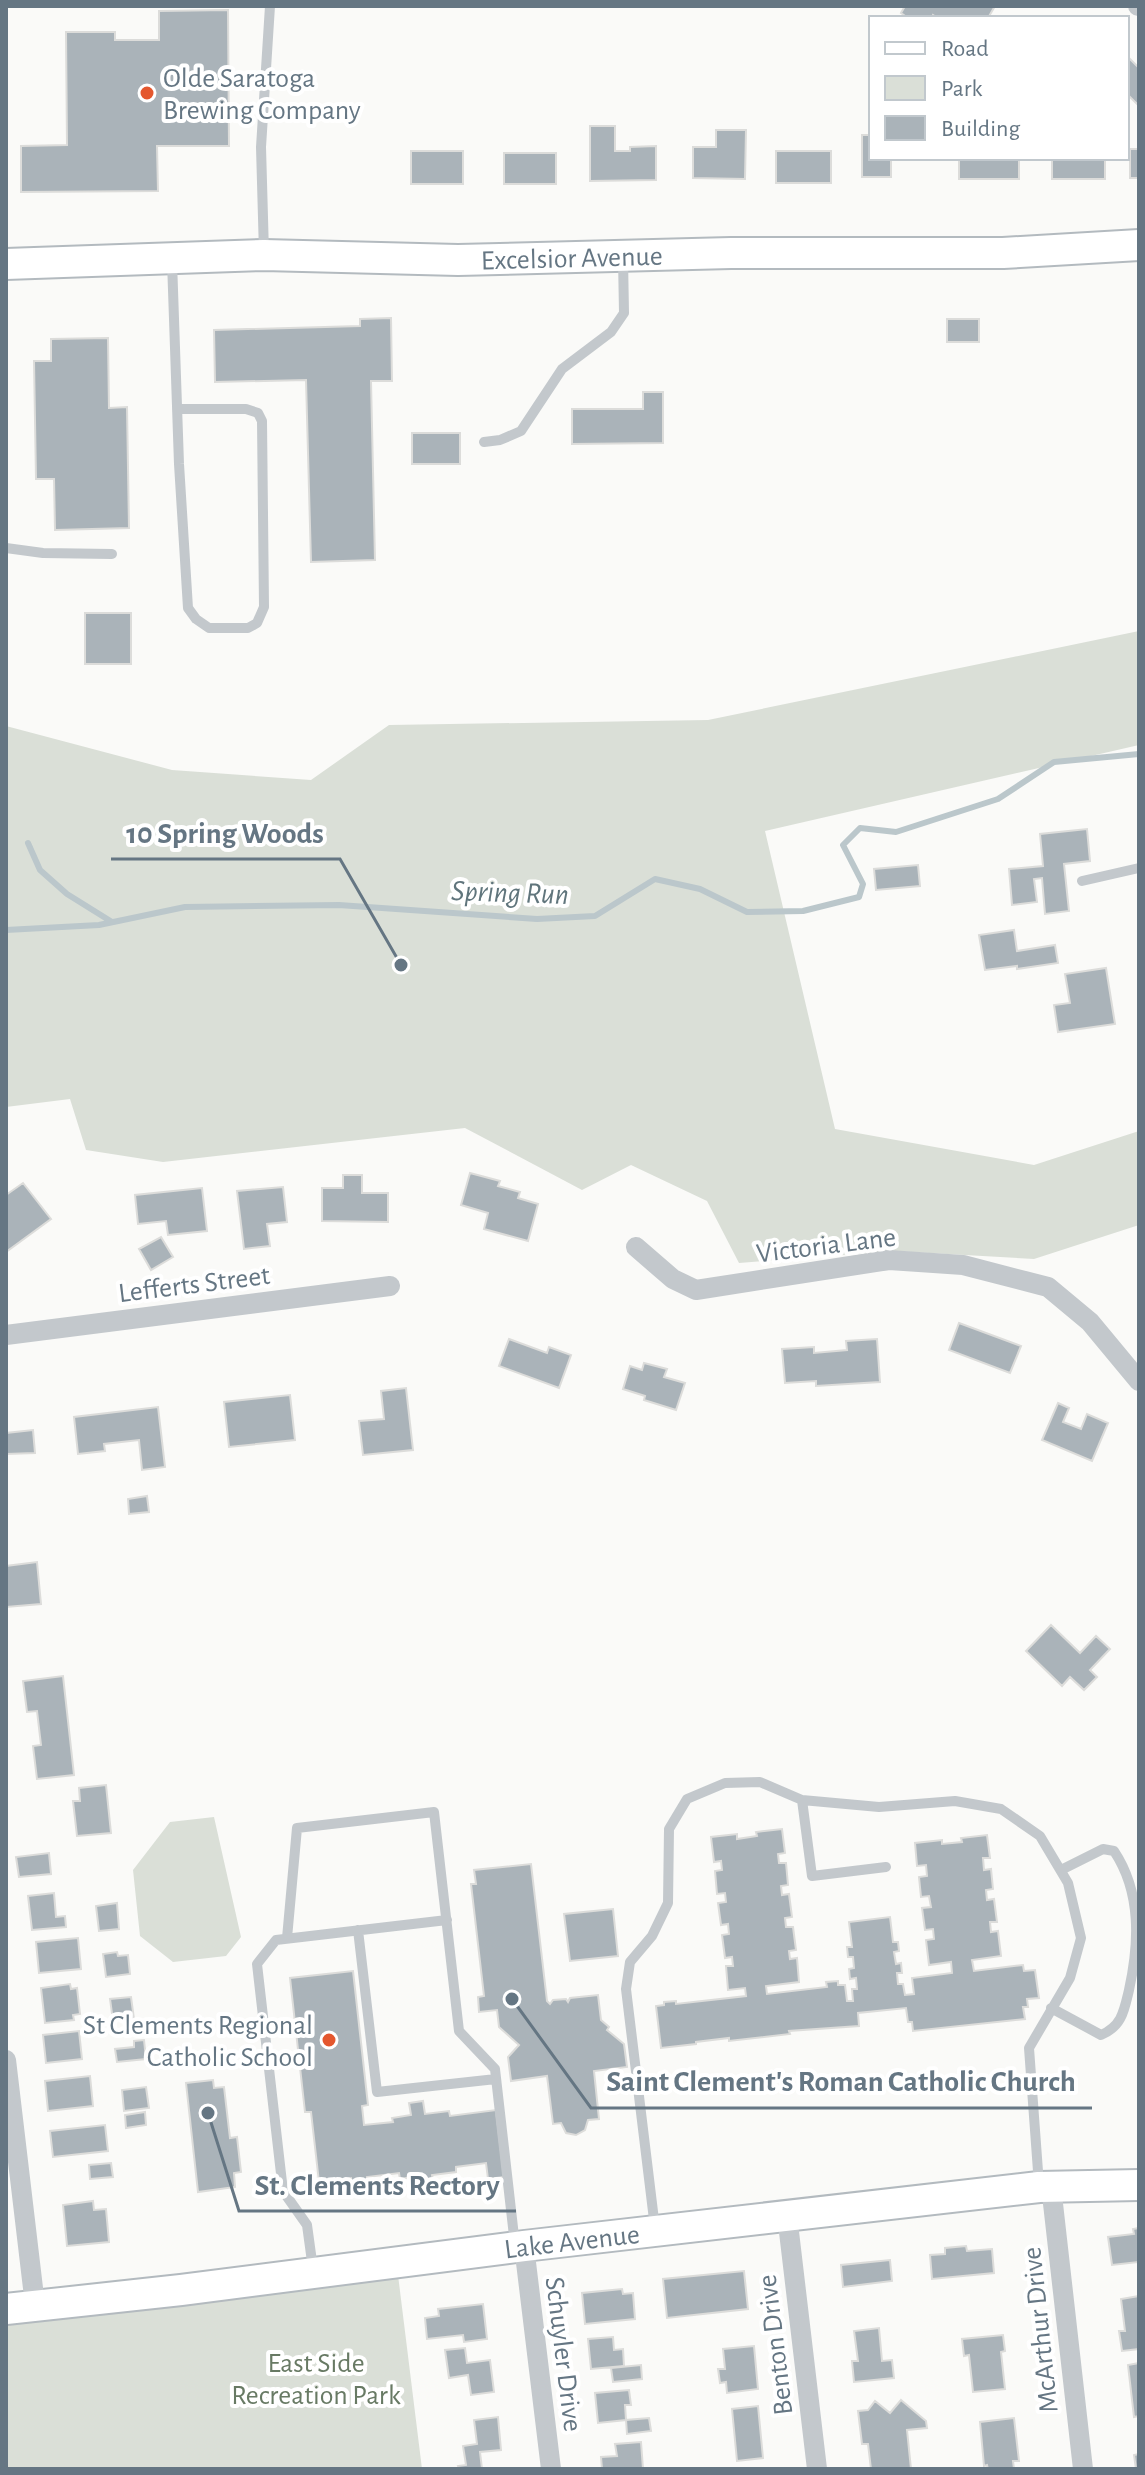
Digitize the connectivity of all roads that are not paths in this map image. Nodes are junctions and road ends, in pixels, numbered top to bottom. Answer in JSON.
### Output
{"nodes":[{"id":1,"x":270,"y":6,"type":"edge"},
{"id":2,"x":1139,"y":245,"type":"edge"},
{"id":3,"x":264,"y":255,"type":"junction"},
{"id":4,"x":623,"y":256,"type":"junction"},
{"id":5,"x":172,"y":259,"type":"junction"},
{"id":6,"x":6,"y":264,"type":"edge"},
{"id":7,"x":177,"y":409,"type":"junction"},
{"id":8,"x":484,"y":442,"type":"dead end"},
{"id":9,"x":6,"y":548,"type":"edge"},
{"id":10,"x":112,"y":554,"type":"dead end"},
{"id":11,"x":1139,"y":868,"type":"edge"},
{"id":12,"x":1082,"y":881,"type":"dead end"},
{"id":13,"x":636,"y":1247,"type":"dead end"},
{"id":14,"x":390,"y":1286,"type":"dead end"},
{"id":15,"x":6,"y":1335,"type":"edge"},
{"id":16,"x":1139,"y":1381,"type":"edge"},
{"id":17,"x":802,"y":1800,"type":"junction"},
{"id":18,"x":886,"y":1867,"type":"dead end"},
{"id":19,"x":1061,"y":1870,"type":"junction"},
{"id":20,"x":447,"y":1920,"type":"junction"},
{"id":21,"x":358,"y":1930,"type":"junction"},
{"id":22,"x":281,"y":1939,"type":"junction"},
{"id":23,"x":1051,"y":2008,"type":"junction"},
{"id":24,"x":6,"y":2060,"type":"edge"},
{"id":25,"x":496,"y":2079,"type":"junction"},
{"id":26,"x":1139,"y":2185,"type":"edge"},
{"id":27,"x":1045,"y":2186,"type":"junction"},
{"id":28,"x":787,"y":2215,"type":"junction"},
{"id":29,"x":655,"y":2230,"type":"junction"},
{"id":30,"x":520,"y":2247,"type":"junction"},
{"id":31,"x":313,"y":2273,"type":"junction"},
{"id":32,"x":20,"y":2307,"type":"edge"},
{"id":33,"x":551,"y":2469,"type":"edge"},
{"id":34,"x":817,"y":2469,"type":"edge"},
{"id":35,"x":1083,"y":2469,"type":"edge"}],
"edges":[{"from":1,"to":3,"type":"lane"},
{"from":2,"to":4,"type":"street","name":"Excelsior Avenue"},
{"from":3,"to":4,"type":"street","name":"Excelsior Avenue"},
{"from":3,"to":5,"type":"street","name":"Excelsior Avenue"},
{"from":4,"to":8,"type":"lane"},
{"from":5,"to":6,"type":"street","name":"Excelsior Avenue"},
{"from":5,"to":7,"type":"lane"},
{"from":7,"to":7,"type":"lane"},
{"from":9,"to":10,"type":"lane"},
{"from":11,"to":12,"type":"lane"},
{"from":13,"to":16,"type":"street","name":"Victoria Lane"},
{"from":14,"to":15,"type":"street","name":"Lefferts Street"},
{"from":17,"to":18,"type":"lane"},
{"from":17,"to":19,"type":"lane"},
{"from":17,"to":29,"type":"lane"},
{"from":19,"to":23,"type":"lane"},
{"from":19,"to":23,"type":"lane"},
{"from":20,"to":21,"type":"lane"},
{"from":20,"to":22,"type":"lane"},
{"from":20,"to":25,"type":"lane"},
{"from":21,"to":22,"type":"lane"},
{"from":21,"to":25,"type":"lane"},
{"from":22,"to":31,"type":"lane"},
{"from":23,"to":27,"type":"lane"},
{"from":24,"to":32,"type":"street"},
{"from":25,"to":30,"type":"lane"},
{"from":26,"to":27,"type":"street","name":"Lake Avenue"},
{"from":27,"to":28,"type":"street","name":"Lake Avenue"},
{"from":27,"to":35,"type":"street","name":"McArthur Drive"},
{"from":28,"to":29,"type":"street","name":"Lake Avenue"},
{"from":28,"to":34,"type":"street","name":"Benton Drive"},
{"from":29,"to":30,"type":"street","name":"Lake Avenue"},
{"from":30,"to":31,"type":"street","name":"Lake Avenue"},
{"from":30,"to":33,"type":"street","name":"Schuyler Drive"},
{"from":31,"to":32,"type":"street","name":"Lake Avenue"}]}
